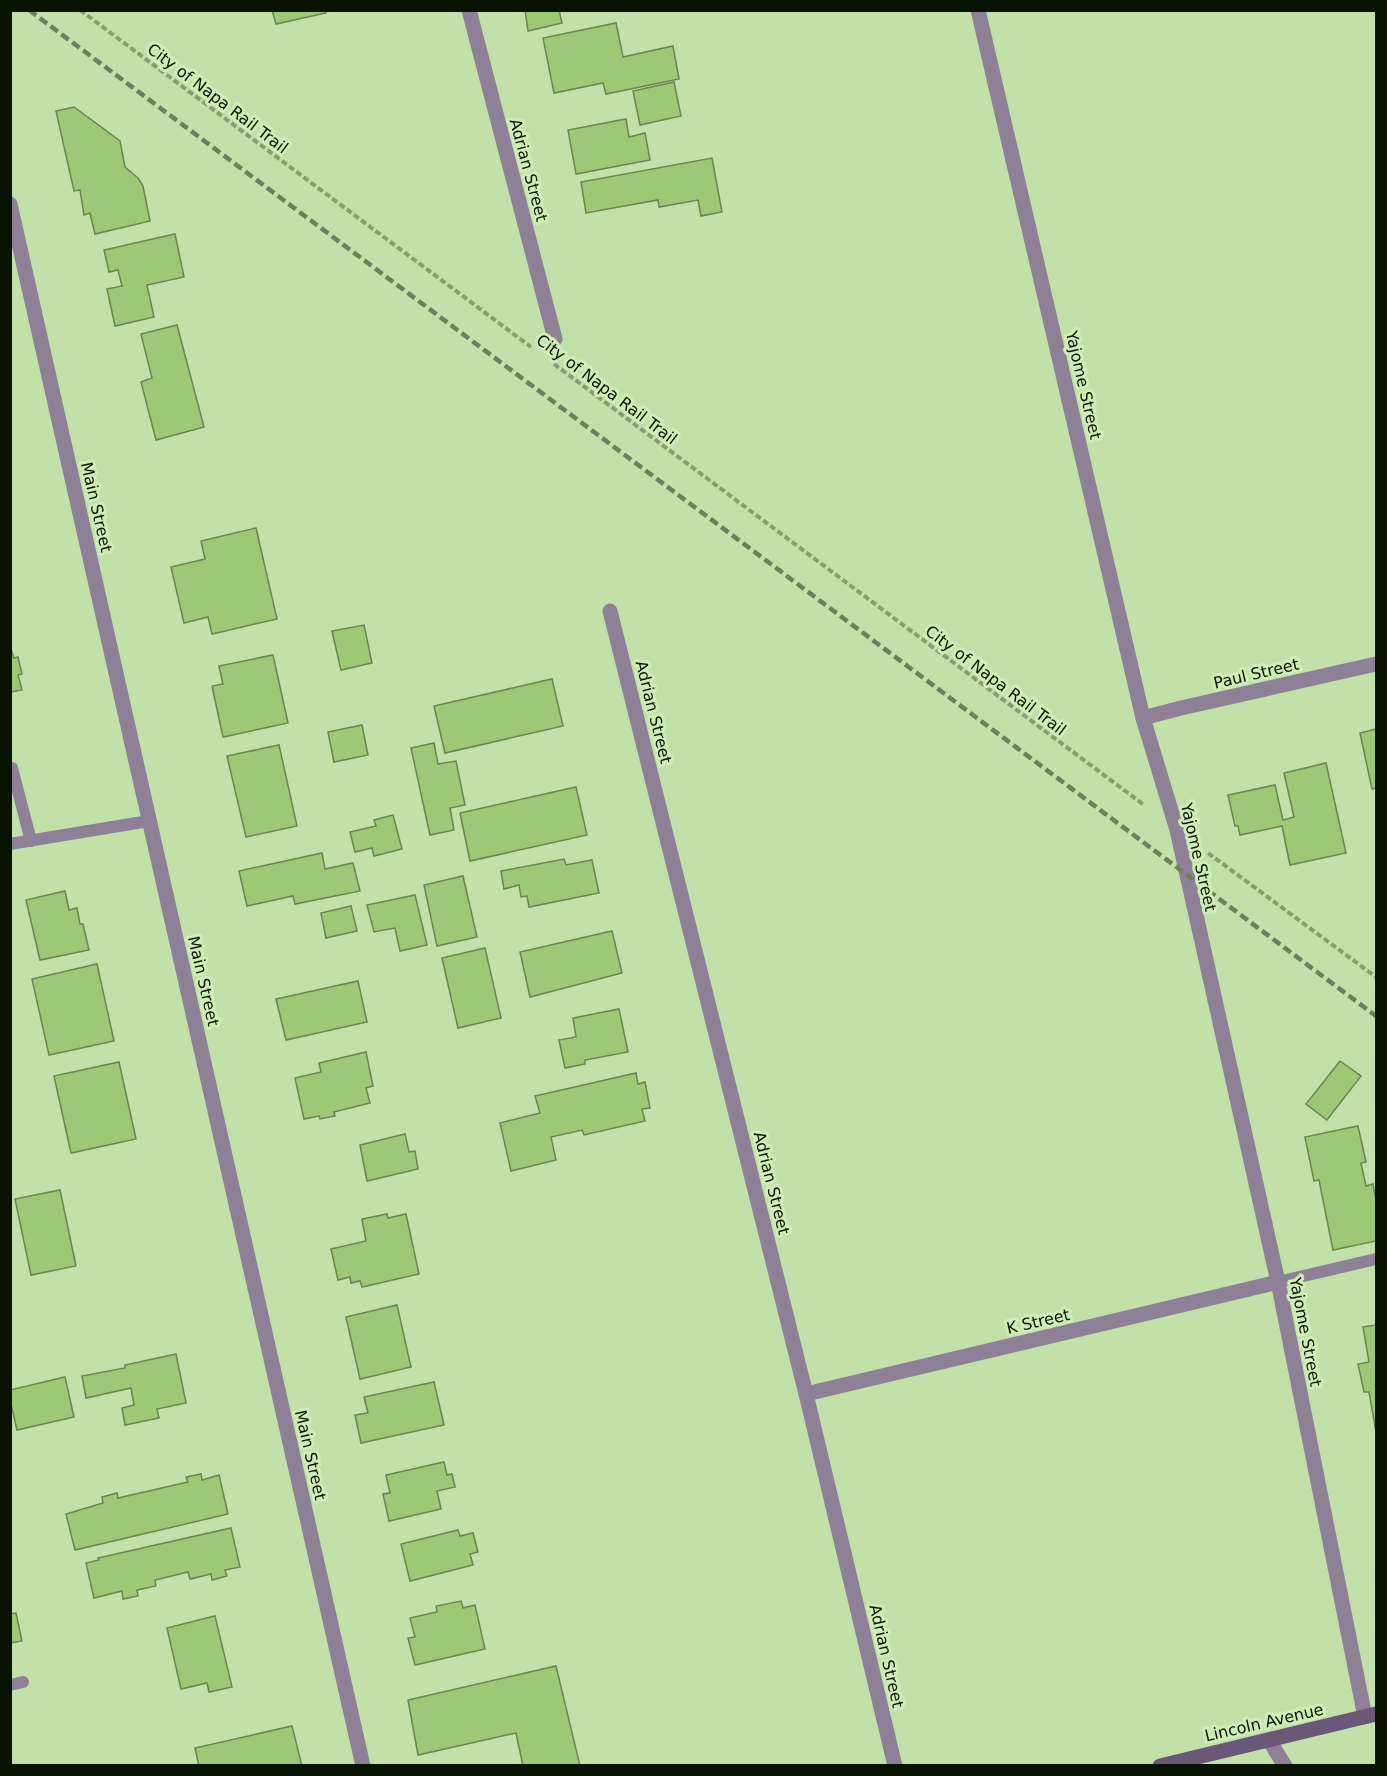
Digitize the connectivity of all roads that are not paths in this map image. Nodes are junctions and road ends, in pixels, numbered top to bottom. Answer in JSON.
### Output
{"nodes":[{"id":1,"x":469,"y":10,"type":"edge"},
{"id":2,"x":978,"y":10,"type":"edge"},
{"id":3,"x":10,"y":204,"type":"edge"},
{"id":4,"x":555,"y":339,"type":"dead end"},
{"id":5,"x":610,"y":611,"type":"dead end"},
{"id":6,"x":1377,"y":664,"type":"edge"},
{"id":7,"x":1143,"y":718,"type":"junction"},
{"id":8,"x":10,"y":768,"type":"edge"},
{"id":9,"x":149,"y":821,"type":"junction"},
{"id":10,"x":31,"y":841,"type":"junction"},
{"id":11,"x":10,"y":844,"type":"edge"},
{"id":12,"x":1377,"y":1259,"type":"edge"},
{"id":13,"x":1278,"y":1282,"type":"junction"},
{"id":14,"x":806,"y":1394,"type":"junction"},
{"id":15,"x":1371,"y":1716,"type":"edge"},
{"id":16,"x":1269,"y":1740,"type":"junction"},
{"id":17,"x":363,"y":1766,"type":"edge"},
{"id":18,"x":895,"y":1766,"type":"edge"},
{"id":19,"x":1160,"y":1766,"type":"edge"},
{"id":20,"x":1285,"y":1766,"type":"edge"}],
"edges":[{"from":1,"to":4,"type":"street","name":"Adrian Street"},
{"from":2,"to":7,"type":"street","name":"Yajome Street"},
{"from":3,"to":9,"type":"street","name":"Main Street"},
{"from":5,"to":14,"type":"street","name":"Adrian Street"},
{"from":6,"to":7,"type":"street","name":"Paul Street"},
{"from":7,"to":13,"type":"street","name":"Yajome Street"},
{"from":8,"to":10,"type":"lane"},
{"from":9,"to":10,"type":"lane"},
{"from":9,"to":17,"type":"street","name":"Main Street"},
{"from":10,"to":11,"type":"lane"},
{"from":12,"to":13,"type":"lane"},
{"from":13,"to":14,"type":"street","name":"K Street"},
{"from":13,"to":15,"type":"street","name":"Yajome Street"},
{"from":14,"to":18,"type":"street","name":"Adrian Street"},
{"from":15,"to":16,"type":"main road","name":"Lincoln Avenue"},
{"from":16,"to":19,"type":"main road","name":"Lincoln Avenue"},
{"from":16,"to":20,"type":"street"}]}
